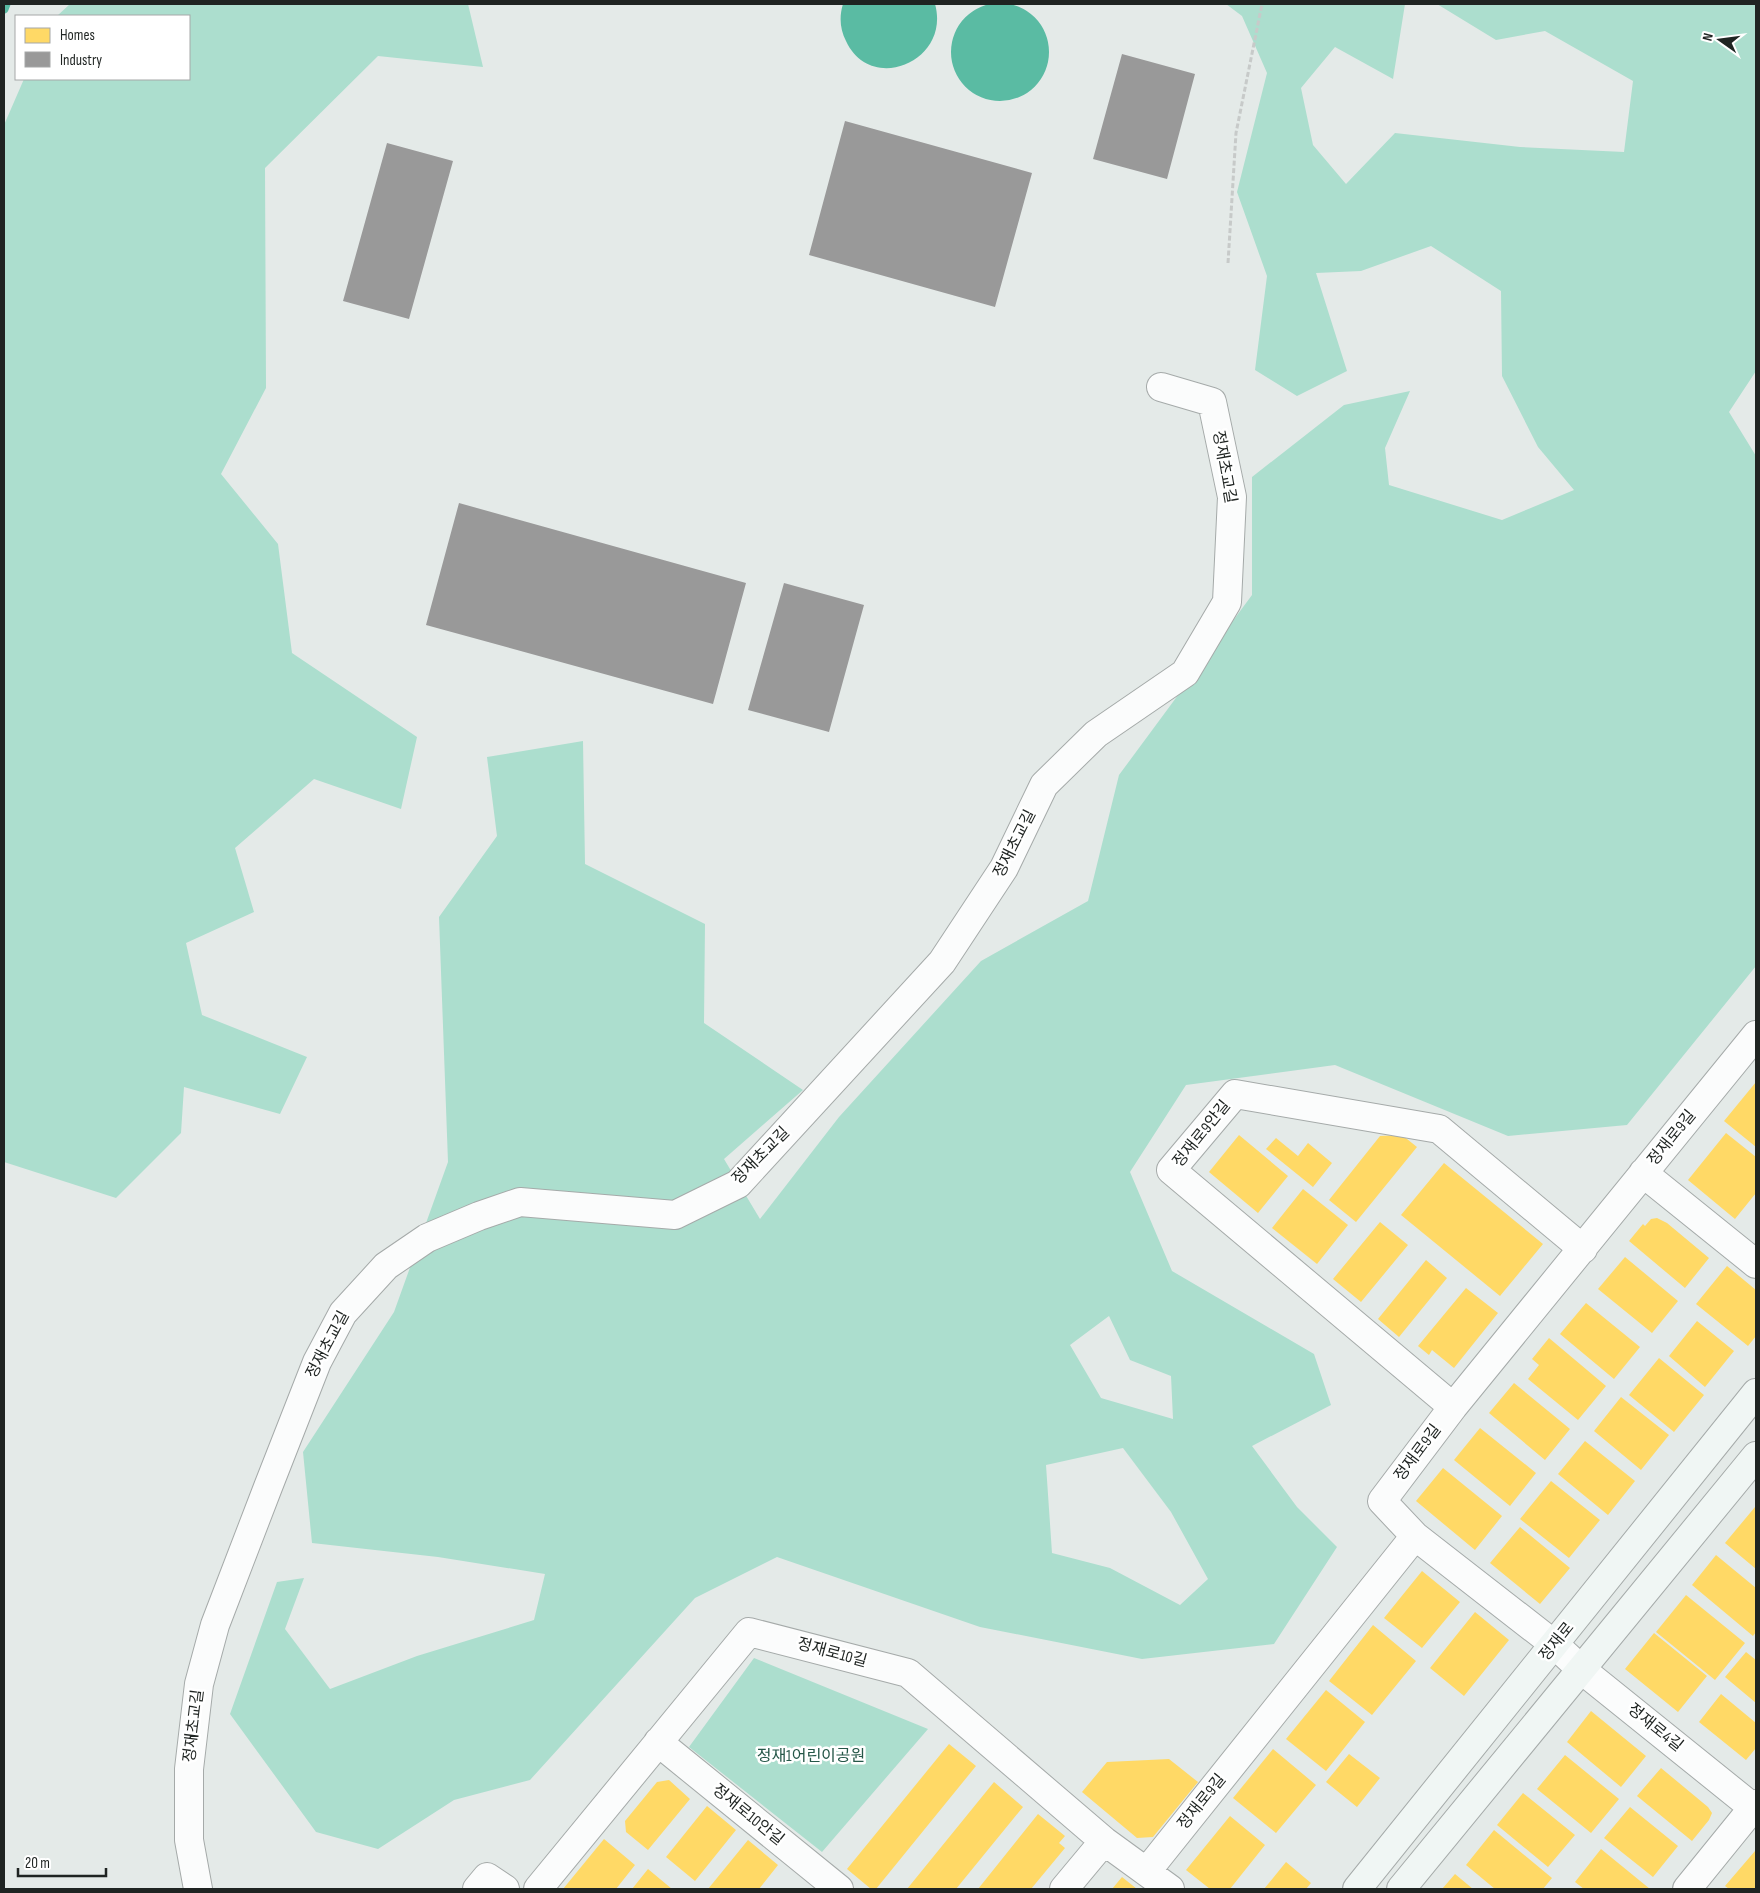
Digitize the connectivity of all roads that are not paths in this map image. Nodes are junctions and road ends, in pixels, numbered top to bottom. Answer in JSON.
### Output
{"nodes":[{"id":1,"x":1161,"y":387,"type":"dead end"},
{"id":2,"x":1756,"y":1035,"type":"edge"},
{"id":3,"x":1643,"y":1173,"type":"junction"},
{"id":4,"x":1583,"y":1249,"type":"junction"},
{"id":5,"x":1756,"y":1264,"type":"edge"},
{"id":6,"x":1756,"y":1393,"type":"edge"},
{"id":7,"x":1453,"y":1407,"type":"junction"},
{"id":8,"x":1756,"y":1456,"type":"edge"},
{"id":9,"x":1415,"y":1536,"type":"junction"},
{"id":10,"x":1555,"y":1645,"type":"junction"},
{"id":11,"x":1582,"y":1670,"type":"junction"},
{"id":12,"x":658,"y":1742,"type":"junction"},
{"id":13,"x":1755,"y":1807,"type":"edge"},
{"id":14,"x":1104,"y":1841,"type":"junction"},
{"id":15,"x":1147,"y":1871,"type":"junction"},
{"id":16,"x":198,"y":1889,"type":"edge"},
{"id":17,"x":477,"y":1889,"type":"edge"},
{"id":18,"x":505,"y":1889,"type":"edge"},
{"id":19,"x":538,"y":1889,"type":"edge"},
{"id":20,"x":839,"y":1889,"type":"edge"},
{"id":21,"x":1064,"y":1889,"type":"edge"},
{"id":22,"x":1170,"y":1889,"type":"edge"},
{"id":23,"x":1357,"y":1889,"type":"edge"},
{"id":24,"x":1401,"y":1889,"type":"edge"},
{"id":25,"x":1687,"y":1889,"type":"edge"}],
"edges":[{"from":1,"to":16,"type":"street","name":"정재초교길"},
{"from":2,"to":3,"type":"street","name":"정재로9길"},
{"from":3,"to":4,"type":"street","name":"정재로9길"},
{"from":3,"to":5,"type":"street"},
{"from":4,"to":7,"type":"street","name":"정재로9길"},
{"from":4,"to":7,"type":"street","name":"정재로9안길"},
{"from":6,"to":10,"type":"street","name":"정재로"},
{"from":7,"to":9,"type":"street","name":"정재로9길"},
{"from":8,"to":11,"type":"street"},
{"from":9,"to":10,"type":"street","name":"정재로4길"},
{"from":9,"to":15,"type":"street","name":"정재로9길"},
{"from":10,"to":11,"type":"street","name":"정재로4길"},
{"from":10,"to":23,"type":"street","name":"정재로"},
{"from":11,"to":13,"type":"street","name":"정재로4길"},
{"from":11,"to":24,"type":"street"},
{"from":12,"to":14,"type":"street","name":"정재로10길"},
{"from":12,"to":19,"type":"street","name":"정재로10길"},
{"from":12,"to":20,"type":"street","name":"정재로10안길"},
{"from":13,"to":25,"type":"street"},
{"from":14,"to":15,"type":"street","name":"정재로10길"},
{"from":14,"to":21,"type":"street"},
{"from":15,"to":22,"type":"street","name":"정재로10길"},
{"from":17,"to":18,"type":"street"}]}
